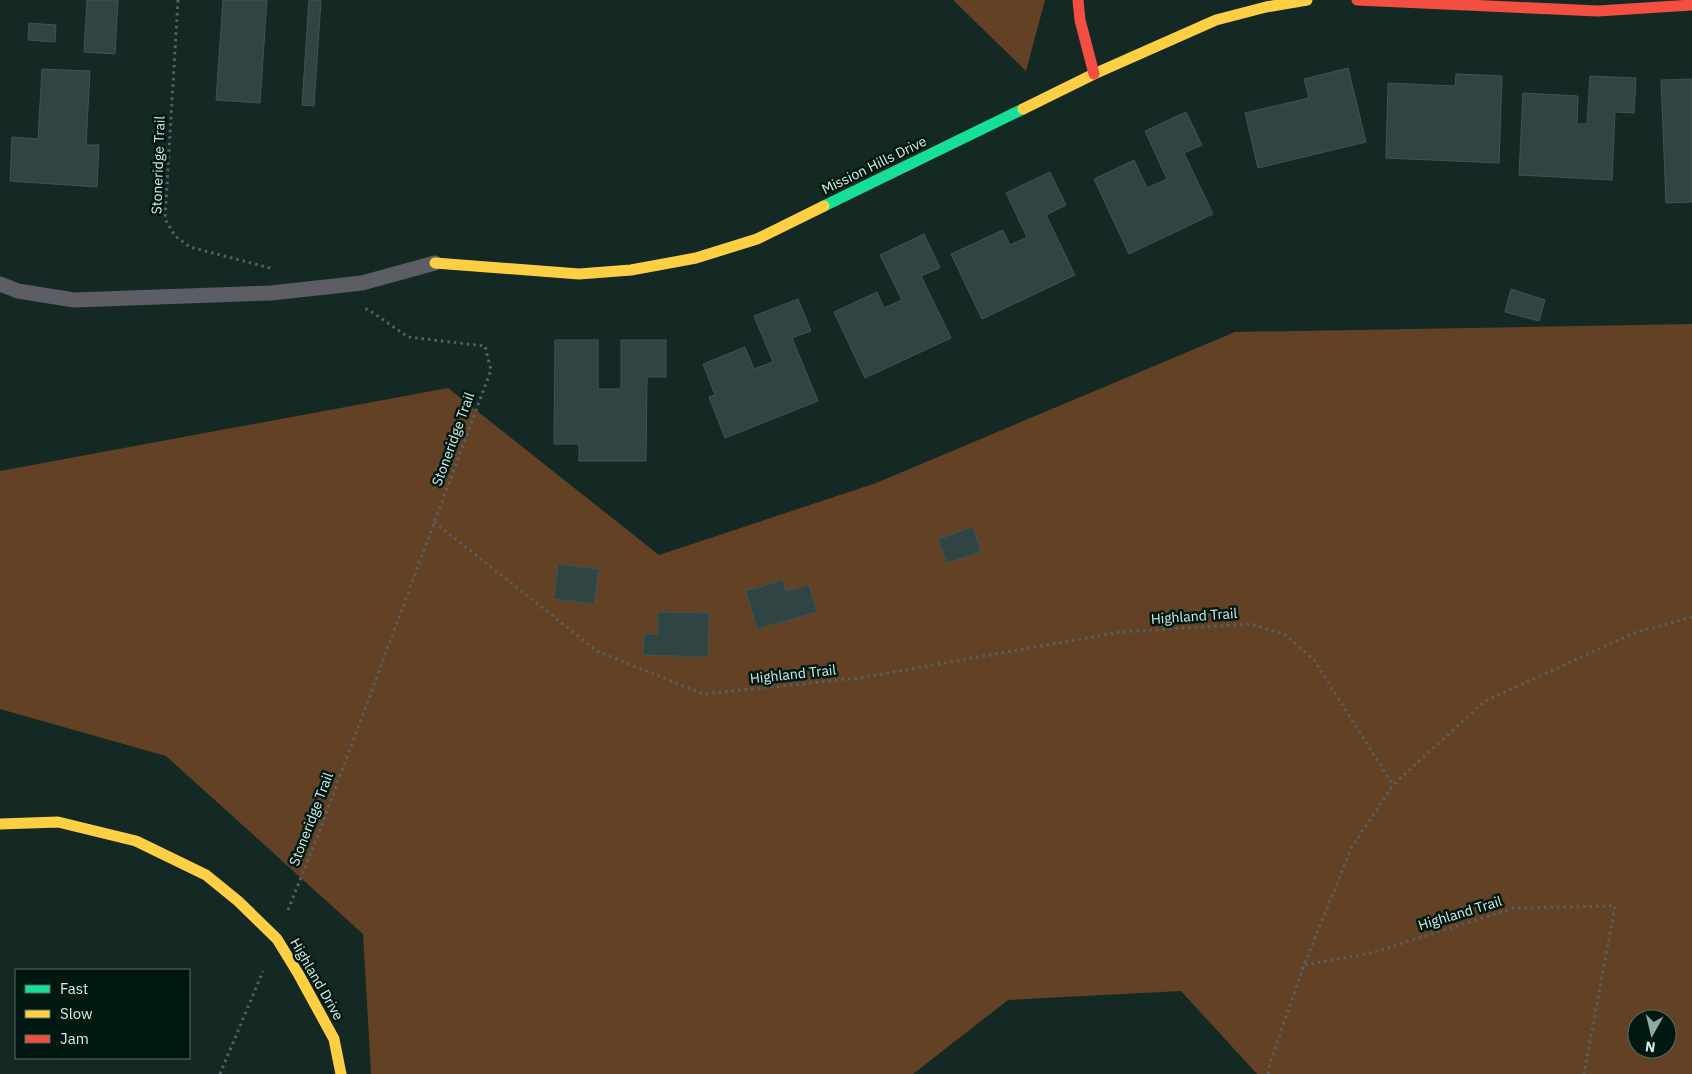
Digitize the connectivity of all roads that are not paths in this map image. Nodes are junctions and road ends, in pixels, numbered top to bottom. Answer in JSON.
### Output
{"nodes":[{"id":1,"x":1078,"y":0,"type":"edge"},
{"id":2,"x":1307,"y":0,"type":"edge"},
{"id":3,"x":1357,"y":0,"type":"edge"},
{"id":4,"x":1692,"y":5,"type":"edge"},
{"id":5,"x":1094,"y":74,"type":"junction"},
{"id":6,"x":435,"y":263,"type":"joint"},
{"id":7,"x":0,"y":284,"type":"edge"},
{"id":8,"x":0,"y":824,"type":"edge"},
{"id":9,"x":342,"y":1074,"type":"edge"}],
"edges":[{"from":1,"to":5,"type":"street"},
{"from":2,"to":5,"type":"street","name":"Mission Hills Drive"},
{"from":3,"to":4,"type":"street"},
{"from":5,"to":6,"type":"street","name":"Mission Hills Drive"},
{"from":6,"to":7,"type":"lane"},
{"from":8,"to":9,"type":"street","name":"Highland Drive"}]}
